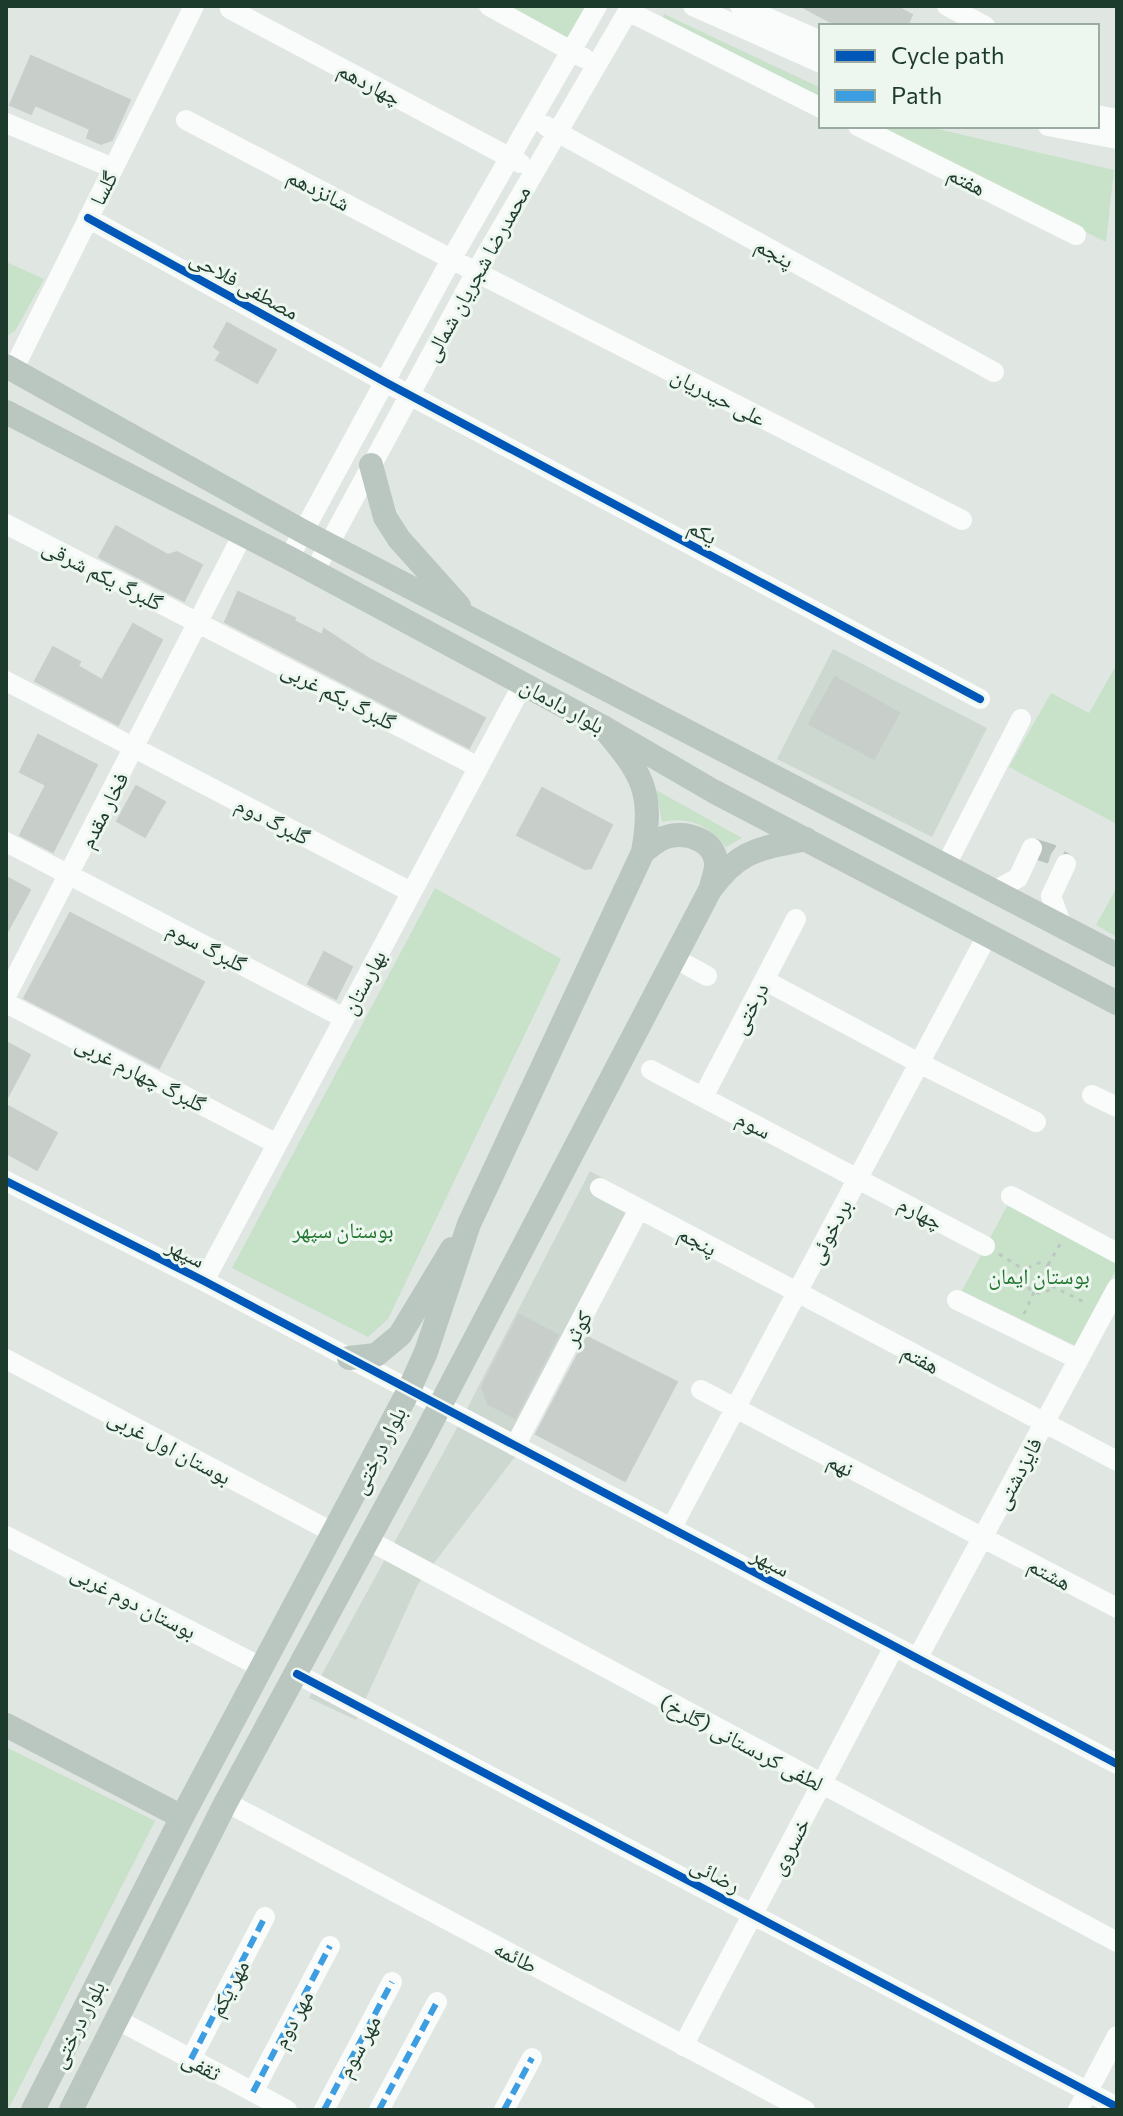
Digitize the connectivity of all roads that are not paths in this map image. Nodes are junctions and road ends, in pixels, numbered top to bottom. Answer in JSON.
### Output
{"nodes":[{"id":1,"x":194,"y":6,"type":"edge"},
{"id":2,"x":489,"y":6,"type":"edge"},
{"id":3,"x":597,"y":6,"type":"edge"},
{"id":4,"x":693,"y":6,"type":"edge"},
{"id":5,"x":740,"y":6,"type":"edge"},
{"id":6,"x":947,"y":6,"type":"edge"},
{"id":7,"x":230,"y":9,"type":"dead end"},
{"id":8,"x":630,"y":9,"type":"edge"},
{"id":9,"x":981,"y":24,"type":"edge"},
{"id":10,"x":819,"y":40,"type":"edge"},
{"id":11,"x":571,"y":51,"type":"junction"},
{"id":12,"x":819,"y":62,"type":"edge"},
{"id":13,"x":596,"y":65,"type":"junction"},
{"id":14,"x":819,"y":107,"type":"edge"},
{"id":15,"x":532,"y":118,"type":"junction"},
{"id":16,"x":186,"y":120,"type":"dead end"},
{"id":17,"x":6,"y":123,"type":"edge"},
{"id":18,"x":862,"y":128,"type":"edge"},
{"id":19,"x":1059,"y":128,"type":"edge"},
{"id":20,"x":556,"y":132,"type":"junction"},
{"id":21,"x":1117,"y":139,"type":"edge"},
{"id":22,"x":510,"y":157,"type":"junction"},
{"id":23,"x":113,"y":168,"type":"junction"},
{"id":24,"x":534,"y":171,"type":"junction"},
{"id":25,"x":88,"y":218,"type":"junction"},
{"id":26,"x":1076,"y":235,"type":"dead end"},
{"id":27,"x":452,"y":258,"type":"junction"},
{"id":28,"x":476,"y":272,"type":"junction"},
{"id":29,"x":9,"y":368,"type":"edge"},
{"id":30,"x":994,"y":372,"type":"dead end"},
{"id":31,"x":385,"y":382,"type":"junction"},
{"id":32,"x":409,"y":394,"type":"junction"},
{"id":33,"x":6,"y":412,"type":"edge"},
{"id":34,"x":371,"y":465,"type":"junction"},
{"id":35,"x":962,"y":520,"type":"dead end"},
{"id":36,"x":6,"y":524,"type":"edge"},
{"id":37,"x":304,"y":532,"type":"junction"},
{"id":38,"x":243,"y":534,"type":"junction"},
{"id":39,"x":328,"y":544,"type":"junction"},
{"id":40,"x":289,"y":558,"type":"junction"},
{"id":41,"x":314,"y":572,"type":"junction"},
{"id":42,"x":468,"y":617,"type":"junction"},
{"id":43,"x":199,"y":624,"type":"junction"},
{"id":44,"x":6,"y":681,"type":"edge"},
{"id":45,"x":523,"y":684,"type":"junction"},
{"id":46,"x":980,"y":699,"type":"dead end"},
{"id":47,"x":1021,"y":719,"type":"dead end"},
{"id":48,"x":603,"y":727,"type":"junction"},
{"id":49,"x":134,"y":749,"type":"junction"},
{"id":50,"x":478,"y":767,"type":"junction"},
{"id":51,"x":806,"y":839,"type":"junction"},
{"id":52,"x":6,"y":842,"type":"edge"},
{"id":53,"x":1032,"y":848,"type":"dead end"},
{"id":54,"x":643,"y":852,"type":"junction"},
{"id":55,"x":1066,"y":864,"type":"dead end"},
{"id":56,"x":946,"y":865,"type":"junction"},
{"id":57,"x":69,"y":875,"type":"junction"},
{"id":58,"x":710,"y":890,"type":"junction"},
{"id":59,"x":994,"y":891,"type":"junction"},
{"id":60,"x":411,"y":892,"type":"junction"},
{"id":61,"x":796,"y":919,"type":"dead end"},
{"id":62,"x":1062,"y":926,"type":"junction"},
{"id":63,"x":988,"y":934,"type":"junction"},
{"id":64,"x":1117,"y":955,"type":"edge"},
{"id":65,"x":676,"y":959,"type":"junction"},
{"id":66,"x":707,"y":976,"type":"dead end"},
{"id":67,"x":764,"y":980,"type":"junction"},
{"id":68,"x":6,"y":996,"type":"edge"},
{"id":69,"x":6,"y":1003,"type":"edge"},
{"id":70,"x":1117,"y":1003,"type":"edge"},
{"id":71,"x":344,"y":1018,"type":"junction"},
{"id":72,"x":919,"y":1063,"type":"junction"},
{"id":73,"x":651,"y":1070,"type":"dead end"},
{"id":74,"x":1092,"y":1095,"type":"dead end"},
{"id":75,"x":703,"y":1097,"type":"junction"},
{"id":76,"x":1117,"y":1107,"type":"edge"},
{"id":77,"x":1036,"y":1122,"type":"dead end"},
{"id":78,"x":277,"y":1144,"type":"junction"},
{"id":79,"x":857,"y":1178,"type":"junction"},
{"id":80,"x":6,"y":1181,"type":"edge"},
{"id":81,"x":600,"y":1188,"type":"dead end"},
{"id":82,"x":1011,"y":1196,"type":"dead end"},
{"id":83,"x":639,"y":1209,"type":"junction"},
{"id":84,"x":469,"y":1224,"type":"junction"},
{"id":85,"x":985,"y":1246,"type":"road end"},
{"id":86,"x":1117,"y":1253,"type":"edge"},
{"id":87,"x":204,"y":1281,"type":"junction"},
{"id":88,"x":1117,"y":1288,"type":"edge"},
{"id":89,"x":797,"y":1292,"type":"junction"},
{"id":90,"x":445,"y":1298,"type":"junction"},
{"id":91,"x":957,"y":1300,"type":"dead end"},
{"id":92,"x":489,"y":1310,"type":"junction"},
{"id":93,"x":1106,"y":1310,"type":"edge"},
{"id":94,"x":349,"y":1358,"type":"junction"},
{"id":95,"x":6,"y":1359,"type":"edge"},
{"id":96,"x":1078,"y":1359,"type":"junction"},
{"id":97,"x":409,"y":1390,"type":"junction"},
{"id":98,"x":701,"y":1390,"type":"dead end"},
{"id":99,"x":439,"y":1406,"type":"junction"},
{"id":100,"x":735,"y":1408,"type":"junction"},
{"id":101,"x":1044,"y":1423,"type":"junction"},
{"id":102,"x":515,"y":1446,"type":"junction"},
{"id":103,"x":1117,"y":1461,"type":"edge"},
{"id":104,"x":367,"y":1472,"type":"junction"},
{"id":105,"x":395,"y":1487,"type":"junction"},
{"id":106,"x":671,"y":1529,"type":"junction"},
{"id":107,"x":334,"y":1533,"type":"junction"},
{"id":108,"x":6,"y":1536,"type":"edge"},
{"id":109,"x":982,"y":1538,"type":"junction"},
{"id":110,"x":368,"y":1540,"type":"junction"},
{"id":111,"x":1117,"y":1608,"type":"edge"},
{"id":112,"x":894,"y":1647,"type":"junction"},
{"id":113,"x":917,"y":1659,"type":"junction"},
{"id":114,"x":261,"y":1667,"type":"junction"},
{"id":115,"x":297,"y":1674,"type":"junction"},
{"id":116,"x":6,"y":1725,"type":"edge"},
{"id":117,"x":1117,"y":1764,"type":"edge"},
{"id":118,"x":821,"y":1785,"type":"junction"},
{"id":119,"x":226,"y":1802,"type":"junction"},
{"id":120,"x":182,"y":1817,"type":"junction"},
{"id":121,"x":753,"y":1914,"type":"junction"},
{"id":122,"x":265,"y":1917,"type":"dead end"},
{"id":123,"x":1117,"y":1942,"type":"edge"},
{"id":124,"x":330,"y":1946,"type":"dead end"},
{"id":125,"x":392,"y":1982,"type":"dead end"},
{"id":126,"x":437,"y":2002,"type":"dead end"},
{"id":127,"x":116,"y":2019,"type":"junction"},
{"id":128,"x":1117,"y":2036,"type":"edge"},
{"id":129,"x":683,"y":2046,"type":"junction"},
{"id":130,"x":532,"y":2058,"type":"dead end"},
{"id":131,"x":191,"y":2059,"type":"junction"},
{"id":132,"x":1088,"y":2091,"type":"junction"},
{"id":133,"x":253,"y":2092,"type":"junction"},
{"id":134,"x":1117,"y":2107,"type":"edge"},
{"id":135,"x":33,"y":2110,"type":"edge"},
{"id":136,"x":71,"y":2110,"type":"edge"},
{"id":137,"x":287,"y":2110,"type":"edge"},
{"id":138,"x":324,"y":2110,"type":"edge"},
{"id":139,"x":379,"y":2110,"type":"edge"},
{"id":140,"x":504,"y":2110,"type":"edge"},
{"id":141,"x":805,"y":2110,"type":"edge"},
{"id":142,"x":1078,"y":2110,"type":"edge"}],
"edges":[{"from":1,"to":23,"type":"street","name":"گلسا"},
{"from":2,"to":11,"type":"street"},
{"from":3,"to":11,"type":"street","name":"محمدرضا شجریان شمالی"},
{"from":4,"to":12,"type":"street"},
{"from":5,"to":10,"type":"street"},
{"from":6,"to":9,"type":"street"},
{"from":7,"to":22,"type":"street","name":"چهاردهم"},
{"from":8,"to":13,"type":"street","name":"محمدرضا شجریان شمالی"},
{"from":8,"to":14,"type":"street"},
{"from":11,"to":13,"type":"street"},
{"from":11,"to":15,"type":"street","name":"محمدرضا شجریان شمالی"},
{"from":13,"to":20,"type":"street","name":"محمدرضا شجریان شمالی"},
{"from":15,"to":20,"type":"street","name":"پنجم"},
{"from":15,"to":22,"type":"street","name":"محمدرضا شجریان شمالی"},
{"from":16,"to":27,"type":"street","name":"شانزدهم"},
{"from":17,"to":23,"type":"street"},
{"from":18,"to":26,"type":"street","name":"هفتم"},
{"from":19,"to":21,"type":"street"},
{"from":20,"to":24,"type":"street","name":"محمدرضا شجریان شمالی"},
{"from":20,"to":30,"type":"street","name":"پنجم"},
{"from":22,"to":24,"type":"street","name":"چهاردهم"},
{"from":22,"to":27,"type":"street","name":"محمدرضا شجریان شمالی"},
{"from":23,"to":25,"type":"street","name":"گلسا"},
{"from":24,"to":28,"type":"street","name":"محمدرضا شجریان شمالی"},
{"from":25,"to":29,"type":"street","name":"گلسا"},
{"from":25,"to":31,"type":"street","name":"مصطفی فلاحی"},
{"from":27,"to":28,"type":"street","name":"شانزدهم"},
{"from":27,"to":31,"type":"street","name":"محمدرضا شجریان شمالی"},
{"from":28,"to":32,"type":"street","name":"محمدرضا شجریان شمالی"},
{"from":28,"to":35,"type":"street","name":"علی حیدریان"},
{"from":29,"to":37,"type":"main road","name":"بلوار دادمان"},
{"from":31,"to":32,"type":"street","name":"مصطفی فلاحی"},
{"from":31,"to":37,"type":"street","name":"محمدرضا شجریان شمالی"},
{"from":32,"to":34,"type":"street","name":"محمدرضا شجریان شمالی"},
{"from":32,"to":46,"type":"street","name":"یکم"},
{"from":33,"to":38,"type":"main road","name":"بلوار دادمان"},
{"from":34,"to":39,"type":"street","name":"محمدرضا شجریان شمالی"},
{"from":34,"to":42,"type":"main road"},
{"from":36,"to":43,"type":"street","name":"گلبرگ یکم شرقی"},
{"from":37,"to":39,"type":"main road","name":"بلوار دادمان"},
{"from":37,"to":40,"type":"street","name":"محمدرضا شجریان شمالی"},
{"from":38,"to":40,"type":"main road","name":"بلوار دادمان"},
{"from":38,"to":43,"type":"street","name":"فخار مقدم"},
{"from":39,"to":41,"type":"street","name":"محمدرضا شجریان شمالی"},
{"from":39,"to":42,"type":"main road","name":"بلوار دادمان"},
{"from":40,"to":41,"type":"main road","name":"بلوار دادمان"},
{"from":41,"to":45,"type":"main road","name":"بلوار دادمان"},
{"from":42,"to":56,"type":"main road","name":"بلوار دادمان"},
{"from":43,"to":49,"type":"street","name":"فخار مقدم"},
{"from":43,"to":50,"type":"street","name":"گلبرگ یکم غربی"},
{"from":44,"to":49,"type":"street","name":"گلبرگ دوم"},
{"from":45,"to":48,"type":"main road","name":"بلوار دادمان"},
{"from":45,"to":50,"type":"street","name":"بهارستان"},
{"from":47,"to":56,"type":"street"},
{"from":48,"to":51,"type":"main road","name":"بلوار دادمان"},
{"from":48,"to":54,"type":"main road","name":"بلوار درختی"},
{"from":49,"to":57,"type":"street","name":"فخار مقدم"},
{"from":49,"to":60,"type":"street","name":"گلبرگ دوم"},
{"from":50,"to":60,"type":"street","name":"بهارستان"},
{"from":51,"to":58,"type":"main road","name":"بلوار درختی"},
{"from":51,"to":63,"type":"main road","name":"بلوار دادمان"},
{"from":52,"to":57,"type":"street","name":"گلبرگ سوم"},
{"from":53,"to":59,"type":"street"},
{"from":54,"to":58,"type":"main road"},
{"from":54,"to":84,"type":"main road","name":"بلوار درختی"},
{"from":55,"to":62,"type":"street"},
{"from":56,"to":59,"type":"main road","name":"بلوار دادمان"},
{"from":57,"to":68,"type":"street","name":"فخار مقدم"},
{"from":57,"to":71,"type":"street","name":"گلبرگ سوم"},
{"from":58,"to":65,"type":"main road","name":"بلوار درختی"},
{"from":59,"to":62,"type":"main road","name":"بلوار دادمان"},
{"from":60,"to":71,"type":"street","name":"بهارستان"},
{"from":61,"to":67,"type":"street","name":"درختی"},
{"from":62,"to":64,"type":"main road","name":"بلوار دادمان"},
{"from":63,"to":70,"type":"main road","name":"بلوار دادمان"},
{"from":63,"to":72,"type":"street","name":"بردخوئی"},
{"from":65,"to":66,"type":"street"},
{"from":65,"to":92,"type":"main road","name":"بلوار درختی"},
{"from":67,"to":72,"type":"street"},
{"from":67,"to":75,"type":"street","name":"درختی"},
{"from":69,"to":78,"type":"street","name":"گلبرگ چهارم غربی"},
{"from":71,"to":78,"type":"street","name":"بهارستان"},
{"from":72,"to":77,"type":"street"},
{"from":72,"to":79,"type":"street","name":"بردخوئی"},
{"from":73,"to":75,"type":"street","name":"سوم"},
{"from":74,"to":76,"type":"street"},
{"from":75,"to":79,"type":"street","name":"سوم"},
{"from":78,"to":87,"type":"street","name":"بهارستان"},
{"from":79,"to":85,"type":"street","name":"چهارم"},
{"from":79,"to":89,"type":"street","name":"بردخوئی"},
{"from":80,"to":87,"type":"street","name":"سپهر"},
{"from":81,"to":83,"type":"street","name":"پنجم"},
{"from":82,"to":86,"type":"street"},
{"from":83,"to":89,"type":"street","name":"پنجم"},
{"from":83,"to":102,"type":"street","name":"کوثر"},
{"from":84,"to":90,"type":"main road","name":"بلوار درختی"},
{"from":84,"to":94,"type":"main road"},
{"from":87,"to":94,"type":"street","name":"سپهر"},
{"from":88,"to":93,"type":"street","name":"فایزدشتی"},
{"from":89,"to":100,"type":"street","name":"بردخوئی"},
{"from":89,"to":101,"type":"street","name":"هفتم"},
{"from":90,"to":92,"type":"main road"},
{"from":90,"to":97,"type":"main road","name":"بلوار درختی"},
{"from":91,"to":96,"type":"street"},
{"from":92,"to":99,"type":"main road","name":"بلوار درختی"},
{"from":93,"to":96,"type":"street","name":"فایزدشتی"},
{"from":94,"to":97,"type":"street","name":"سپهر"},
{"from":95,"to":107,"type":"street","name":"بوستان اول غربی"},
{"from":96,"to":101,"type":"street","name":"فایزدشتی"},
{"from":97,"to":99,"type":"street","name":"سپهر"},
{"from":97,"to":104,"type":"main road","name":"بلوار درختی"},
{"from":98,"to":100,"type":"street","name":"نهم"},
{"from":99,"to":102,"type":"street","name":"سپهر"},
{"from":99,"to":105,"type":"main road","name":"بلوار درختی"},
{"from":100,"to":106,"type":"street","name":"بردخوئی"},
{"from":100,"to":109,"type":"street","name":"نهم"},
{"from":101,"to":103,"type":"street","name":"هفتم"},
{"from":101,"to":109,"type":"street","name":"فایزدشتی"},
{"from":102,"to":106,"type":"street","name":"سپهر"},
{"from":104,"to":105,"type":"main road"},
{"from":104,"to":107,"type":"main road","name":"بلوار درختی"},
{"from":105,"to":110,"type":"main road","name":"بلوار درختی"},
{"from":106,"to":112,"type":"street","name":"سپهر"},
{"from":107,"to":114,"type":"main road","name":"بلوار درختی"},
{"from":108,"to":114,"type":"street","name":"بوستان دوم غربی"},
{"from":109,"to":111,"type":"street","name":"هشتم"},
{"from":109,"to":113,"type":"street","name":"فایزدشتی"},
{"from":110,"to":115,"type":"main road","name":"بلوار درختی"},
{"from":110,"to":118,"type":"street","name":"لطفی کردستانی (گلرخ)"},
{"from":112,"to":113,"type":"street","name":"سپهر"},
{"from":112,"to":118,"type":"street","name":"خسروی"},
{"from":113,"to":117,"type":"street","name":"سپهر"},
{"from":114,"to":120,"type":"main road","name":"بلوار درختی"},
{"from":115,"to":119,"type":"main road","name":"بلوار درختی"},
{"from":115,"to":121,"type":"street","name":"رضائی"},
{"from":116,"to":120,"type":"main road"},
{"from":118,"to":121,"type":"street","name":"خسروی"},
{"from":118,"to":123,"type":"street","name":"لطفی کردستانی (گلرخ)"},
{"from":119,"to":127,"type":"main road","name":"بلوار درختی"},
{"from":119,"to":129,"type":"street","name":"طائمه"},
{"from":120,"to":135,"type":"main road","name":"بلوار درختی"},
{"from":121,"to":129,"type":"street","name":"خسروی"},
{"from":121,"to":132,"type":"street","name":"رضائی"},
{"from":122,"to":131,"type":"street","name":"مهر یکم"},
{"from":124,"to":133,"type":"street","name":"مهر دوم"},
{"from":125,"to":138,"type":"street","name":"مهر سوم"},
{"from":126,"to":139,"type":"street"},
{"from":127,"to":131,"type":"street","name":"ثقفی"},
{"from":127,"to":136,"type":"main road","name":"بلوار درختی"},
{"from":128,"to":132,"type":"street"},
{"from":129,"to":141,"type":"street","name":"طائمه"},
{"from":130,"to":140,"type":"street"},
{"from":131,"to":133,"type":"street","name":"ثقفی"},
{"from":132,"to":134,"type":"street","name":"رضائی"},
{"from":132,"to":142,"type":"street"},
{"from":133,"to":137,"type":"street","name":"ثقفی"}]}
